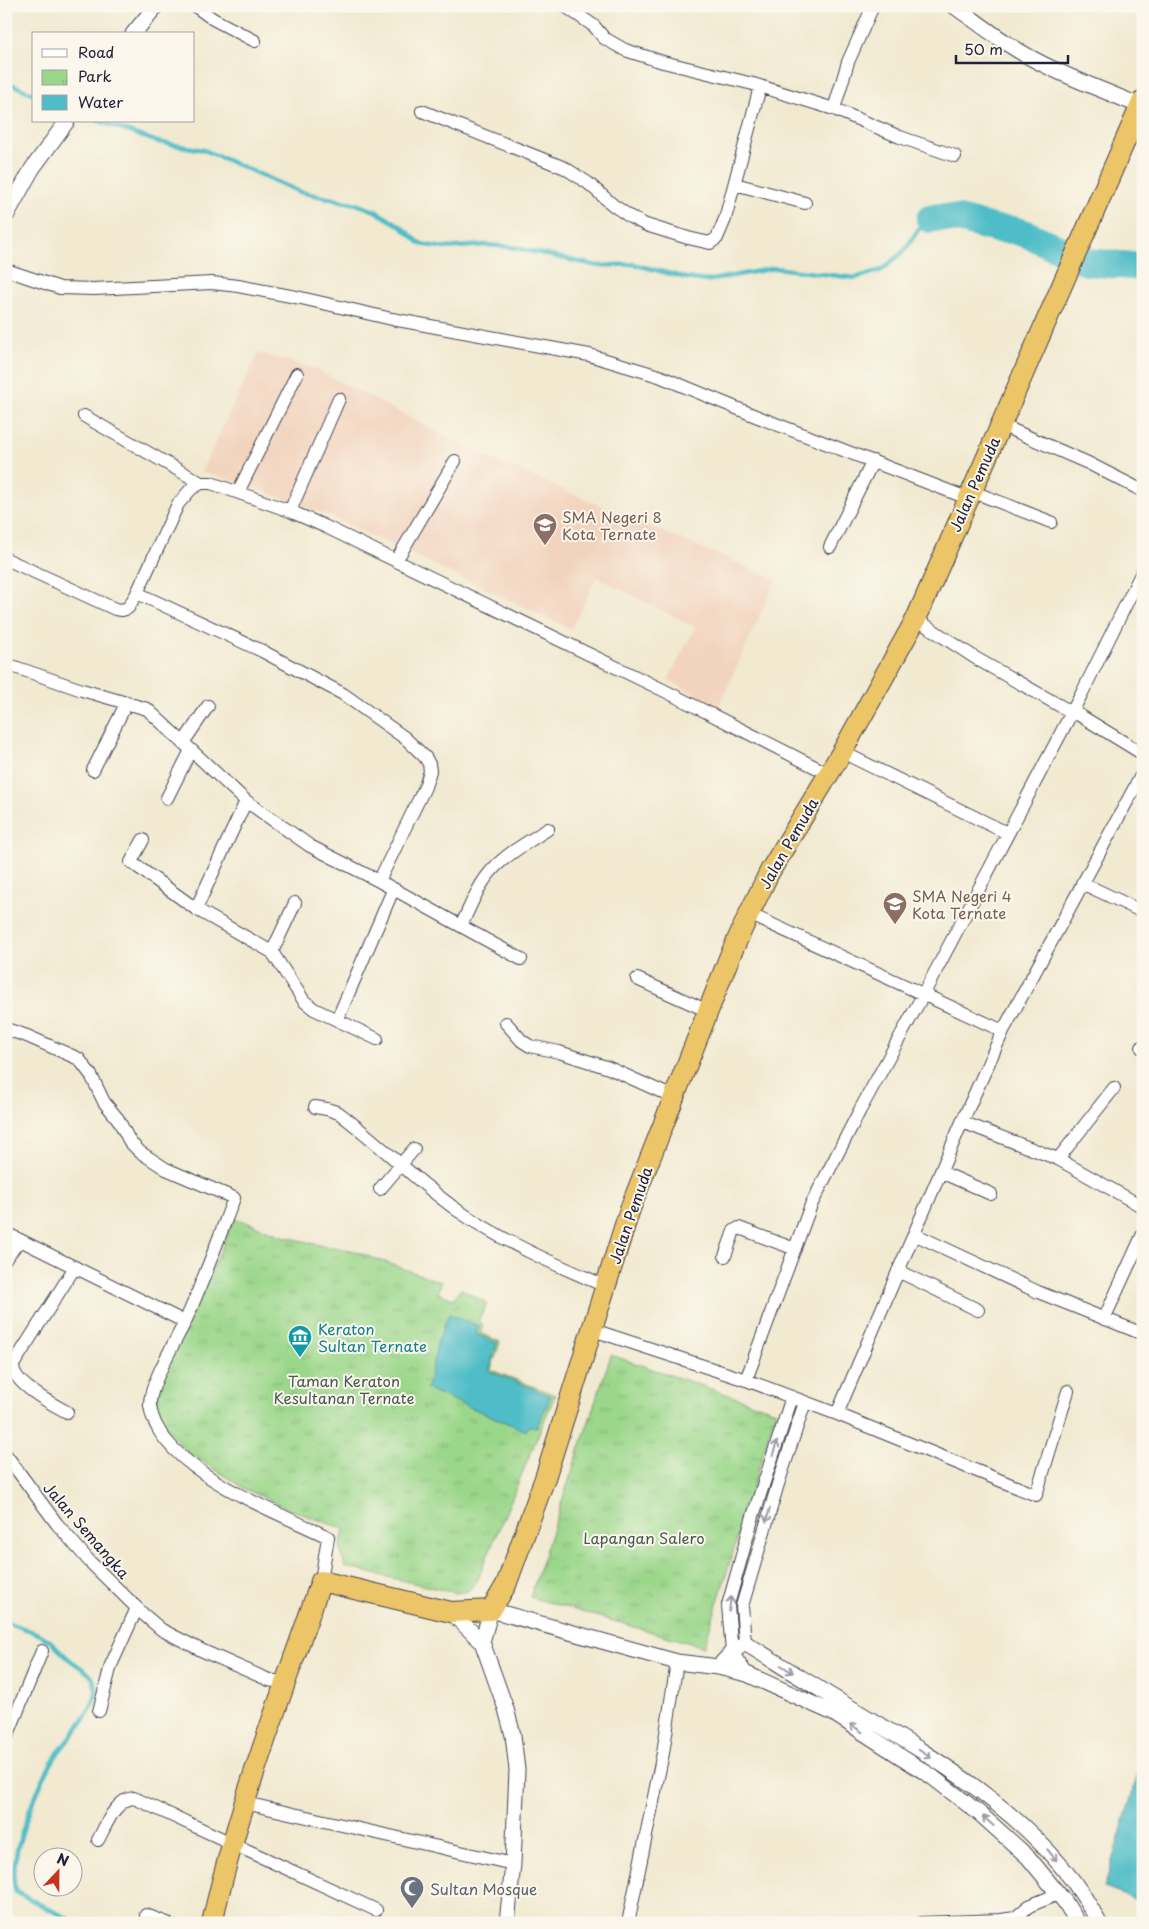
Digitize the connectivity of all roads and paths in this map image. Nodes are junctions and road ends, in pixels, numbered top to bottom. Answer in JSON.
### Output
{"nodes":[{"id":1,"x":156,"y":6,"type":"edge"},
{"id":2,"x":195,"y":6,"type":"edge"},
{"id":3,"x":565,"y":6,"type":"edge"},
{"id":4,"x":873,"y":6,"type":"edge"},
{"id":5,"x":954,"y":6,"type":"edge"},
{"id":6,"x":135,"y":32,"type":"edge"},
{"id":7,"x":255,"y":41,"type":"dead end"},
{"id":8,"x":760,"y":87,"type":"junction"},
{"id":9,"x":834,"y":109,"type":"junction"},
{"id":10,"x":1141,"y":110,"type":"edge"},
{"id":11,"x":422,"y":111,"type":"dead end"},
{"id":12,"x":66,"y":122,"type":"edge"},
{"id":13,"x":955,"y":156,"type":"dead end"},
{"id":14,"x":735,"y":184,"type":"junction"},
{"id":15,"x":805,"y":203,"type":"dead end"},
{"id":16,"x":6,"y":216,"type":"edge"},
{"id":17,"x":6,"y":270,"type":"edge"},
{"id":18,"x":297,"y":374,"type":"dead end"},
{"id":19,"x":339,"y":399,"type":"dead end"},
{"id":20,"x":84,"y":416,"type":"dead end"},
{"id":21,"x":1001,"y":425,"type":"junction"},
{"id":22,"x":455,"y":461,"type":"dead end"},
{"id":23,"x":873,"y":461,"type":"junction"},
{"id":24,"x":201,"y":483,"type":"junction"},
{"id":25,"x":1143,"y":491,"type":"edge"},
{"id":26,"x":238,"y":492,"type":"junction"},
{"id":27,"x":969,"y":494,"type":"junction"},
{"id":28,"x":290,"y":511,"type":"junction"},
{"id":29,"x":1051,"y":522,"type":"dead end"},
{"id":30,"x":830,"y":547,"type":"dead end"},
{"id":31,"x":6,"y":559,"type":"edge"},
{"id":32,"x":396,"y":561,"type":"junction"},
{"id":33,"x":1143,"y":570,"type":"edge"},
{"id":34,"x":137,"y":593,"type":"junction"},
{"id":35,"x":916,"y":619,"type":"junction"},
{"id":36,"x":6,"y":664,"type":"edge"},
{"id":37,"x":127,"y":702,"type":"junction"},
{"id":38,"x":208,"y":706,"type":"dead end"},
{"id":39,"x":1071,"y":711,"type":"junction"},
{"id":40,"x":187,"y":746,"type":"junction"},
{"id":41,"x":842,"y":752,"type":"junction"},
{"id":42,"x":1143,"y":754,"type":"edge"},
{"id":43,"x":93,"y":770,"type":"dead end"},
{"id":44,"x":1143,"y":772,"type":"edge"},
{"id":45,"x":829,"y":774,"type":"junction"},
{"id":46,"x":167,"y":798,"type":"dead end"},
{"id":47,"x":246,"y":801,"type":"junction"},
{"id":48,"x":548,"y":829,"type":"dead end"},
{"id":49,"x":1007,"y":834,"type":"junction"},
{"id":50,"x":143,"y":840,"type":"dead end"},
{"id":51,"x":379,"y":881,"type":"junction"},
{"id":52,"x":1082,"y":883,"type":"junction"},
{"id":53,"x":393,"y":890,"type":"junction"},
{"id":54,"x":295,"y":903,"type":"dead end"},
{"id":55,"x":196,"y":909,"type":"junction"},
{"id":56,"x":1143,"y":912,"type":"edge"},
{"id":57,"x":749,"y":914,"type":"junction"},
{"id":58,"x":460,"y":926,"type":"junction"},
{"id":59,"x":272,"y":952,"type":"junction"},
{"id":60,"x":521,"y":959,"type":"dead end"},
{"id":61,"x":637,"y":979,"type":"dead end"},
{"id":62,"x":923,"y":995,"type":"junction"},
{"id":63,"x":708,"y":1011,"type":"junction"},
{"id":64,"x":337,"y":1020,"type":"junction"},
{"id":65,"x":506,"y":1023,"type":"dead end"},
{"id":66,"x":6,"y":1029,"type":"edge"},
{"id":67,"x":1003,"y":1031,"type":"junction"},
{"id":68,"x":377,"y":1039,"type":"dead end"},
{"id":69,"x":1114,"y":1088,"type":"dead end"},
{"id":70,"x":674,"y":1097,"type":"junction"},
{"id":71,"x":315,"y":1107,"type":"dead end"},
{"id":72,"x":962,"y":1122,"type":"junction"},
{"id":73,"x":414,"y":1149,"type":"dead end"},
{"id":74,"x":1058,"y":1159,"type":"junction"},
{"id":75,"x":401,"y":1165,"type":"junction"},
{"id":76,"x":941,"y":1172,"type":"junction"},
{"id":77,"x":380,"y":1188,"type":"dead end"},
{"id":78,"x":991,"y":1194,"type":"dead end"},
{"id":79,"x":1143,"y":1207,"type":"edge"},
{"id":80,"x":6,"y":1233,"type":"edge"},
{"id":81,"x":914,"y":1234,"type":"junction"},
{"id":82,"x":1143,"y":1234,"type":"edge"},
{"id":83,"x":20,"y":1240,"type":"junction"},
{"id":84,"x":795,"y":1249,"type":"junction"},
{"id":85,"x":725,"y":1256,"type":"dead end"},
{"id":86,"x":6,"y":1258,"type":"edge"},
{"id":87,"x":75,"y":1267,"type":"junction"},
{"id":88,"x":898,"y":1271,"type":"junction"},
{"id":89,"x":606,"y":1286,"type":"junction"},
{"id":90,"x":978,"y":1310,"type":"dead end"},
{"id":91,"x":1104,"y":1319,"type":"junction"},
{"id":92,"x":185,"y":1322,"type":"junction"},
{"id":93,"x":593,"y":1330,"type":"junction"},
{"id":94,"x":1143,"y":1334,"type":"edge"},
{"id":95,"x":746,"y":1380,"type":"junction"},
{"id":96,"x":1068,"y":1391,"type":"dead end"},
{"id":97,"x":792,"y":1397,"type":"junction"},
{"id":98,"x":805,"y":1402,"type":"junction"},
{"id":99,"x":67,"y":1412,"type":"dead end"},
{"id":100,"x":837,"y":1414,"type":"junction"},
{"id":101,"x":6,"y":1456,"type":"edge"},
{"id":102,"x":321,"y":1581,"type":"junction"},
{"id":103,"x":136,"y":1608,"type":"junction"},
{"id":104,"x":492,"y":1610,"type":"junction"},
{"id":105,"x":451,"y":1612,"type":"junction"},
{"id":106,"x":482,"y":1642,"type":"junction"},
{"id":107,"x":745,"y":1643,"type":"junction"},
{"id":108,"x":42,"y":1651,"type":"dead end"},
{"id":109,"x":732,"y":1652,"type":"junction"},
{"id":110,"x":677,"y":1662,"type":"junction"},
{"id":111,"x":718,"y":1667,"type":"junction"},
{"id":112,"x":747,"y":1674,"type":"junction"},
{"id":113,"x":285,"y":1683,"type":"junction"},
{"id":114,"x":99,"y":1711,"type":"dead end"},
{"id":115,"x":6,"y":1739,"type":"edge"},
{"id":116,"x":246,"y":1803,"type":"junction"},
{"id":117,"x":98,"y":1840,"type":"dead end"},
{"id":118,"x":233,"y":1843,"type":"junction"},
{"id":119,"x":513,"y":1864,"type":"junction"},
{"id":120,"x":1080,"y":1890,"type":"junction"},
{"id":121,"x":1062,"y":1898,"type":"junction"},
{"id":122,"x":376,"y":1910,"type":"dead end"},
{"id":123,"x":146,"y":1915,"type":"dead end"},
{"id":124,"x":167,"y":1923,"type":"edge"},
{"id":125,"x":212,"y":1923,"type":"edge"},
{"id":126,"x":507,"y":1923,"type":"edge"},
{"id":127,"x":628,"y":1923,"type":"edge"},
{"id":128,"x":922,"y":1923,"type":"edge"},
{"id":129,"x":1078,"y":1923,"type":"edge"},
{"id":130,"x":1099,"y":1923,"type":"edge"}],
"edges":[{"from":1,"to":6,"type":"street"},
{"from":2,"to":7,"type":"street"},
{"from":3,"to":8,"type":"street"},
{"from":4,"to":9,"type":"street"},
{"from":5,"to":10,"type":"street"},
{"from":8,"to":9,"type":"street"},
{"from":8,"to":14,"type":"street"},
{"from":9,"to":13,"type":"street"},
{"from":10,"to":21,"type":"highway","name":"Jalan Pemuda"},
{"from":11,"to":14,"type":"street"},
{"from":12,"to":16,"type":"street"},
{"from":14,"to":15,"type":"street"},
{"from":17,"to":23,"type":"street"},
{"from":18,"to":26,"type":"street"},
{"from":19,"to":28,"type":"street"},
{"from":20,"to":24,"type":"street"},
{"from":21,"to":25,"type":"street"},
{"from":21,"to":27,"type":"highway","name":"Jalan Pemuda"},
{"from":22,"to":32,"type":"street"},
{"from":23,"to":27,"type":"street"},
{"from":23,"to":30,"type":"street"},
{"from":24,"to":26,"type":"street"},
{"from":24,"to":34,"type":"street"},
{"from":26,"to":28,"type":"street"},
{"from":27,"to":29,"type":"street"},
{"from":27,"to":35,"type":"highway","name":"Jalan Pemuda"},
{"from":28,"to":32,"type":"street"},
{"from":31,"to":34,"type":"street"},
{"from":32,"to":45,"type":"street"},
{"from":33,"to":39,"type":"street"},
{"from":34,"to":51,"type":"street"},
{"from":35,"to":39,"type":"street"},
{"from":35,"to":41,"type":"highway","name":"Jalan Pemuda"},
{"from":36,"to":37,"type":"street"},
{"from":37,"to":40,"type":"street"},
{"from":37,"to":43,"type":"street"},
{"from":38,"to":40,"type":"street"},
{"from":39,"to":42,"type":"street"},
{"from":39,"to":49,"type":"street"},
{"from":40,"to":46,"type":"street"},
{"from":40,"to":47,"type":"street"},
{"from":41,"to":45,"type":"highway","name":"Jalan Pemuda"},
{"from":41,"to":49,"type":"street"},
{"from":44,"to":52,"type":"street"},
{"from":45,"to":57,"type":"highway","name":"Jalan Pemuda"},
{"from":47,"to":51,"type":"street"},
{"from":47,"to":55,"type":"street"},
{"from":48,"to":58,"type":"street"},
{"from":49,"to":62,"type":"street"},
{"from":50,"to":55,"type":"street"},
{"from":51,"to":53,"type":"street"},
{"from":52,"to":56,"type":"street"},
{"from":52,"to":67,"type":"street"},
{"from":53,"to":58,"type":"street"},
{"from":53,"to":64,"type":"street"},
{"from":54,"to":59,"type":"street"},
{"from":55,"to":59,"type":"street"},
{"from":57,"to":62,"type":"street"},
{"from":57,"to":63,"type":"highway","name":"Jalan Pemuda"},
{"from":58,"to":60,"type":"street"},
{"from":59,"to":64,"type":"street"},
{"from":61,"to":63,"type":"street"},
{"from":62,"to":67,"type":"street"},
{"from":62,"to":84,"type":"street"},
{"from":63,"to":70,"type":"highway","name":"Jalan Pemuda"},
{"from":64,"to":68,"type":"street"},
{"from":65,"to":70,"type":"street"},
{"from":66,"to":92,"type":"street"},
{"from":67,"to":72,"type":"street"},
{"from":69,"to":74,"type":"street"},
{"from":70,"to":89,"type":"highway","name":"Jalan Pemuda"},
{"from":71,"to":75,"type":"street"},
{"from":72,"to":74,"type":"street"},
{"from":72,"to":76,"type":"street"},
{"from":73,"to":75,"type":"street"},
{"from":74,"to":79,"type":"street"},
{"from":75,"to":77,"type":"street"},
{"from":75,"to":89,"type":"street"},
{"from":76,"to":78,"type":"street"},
{"from":76,"to":81,"type":"street"},
{"from":80,"to":83,"type":"street"},
{"from":81,"to":88,"type":"street"},
{"from":81,"to":91,"type":"street"},
{"from":82,"to":91,"type":"street"},
{"from":83,"to":86,"type":"street"},
{"from":83,"to":87,"type":"street"},
{"from":84,"to":85,"type":"street"},
{"from":84,"to":95,"type":"street"},
{"from":87,"to":92,"type":"street"},
{"from":87,"to":99,"type":"street"},
{"from":88,"to":90,"type":"street"},
{"from":88,"to":100,"type":"street"},
{"from":89,"to":93,"type":"highway","name":"Jalan Pemuda"},
{"from":91,"to":94,"type":"street"},
{"from":92,"to":102,"type":"street"},
{"from":93,"to":95,"type":"street"},
{"from":93,"to":104,"type":"highway","name":"Jalan Pemuda"},
{"from":95,"to":97,"type":"street"},
{"from":96,"to":100,"type":"street"},
{"from":97,"to":98,"type":"street"},
{"from":109,"to":97,"type":"street","one_way":true},
{"from":98,"to":100,"type":"street"},
{"from":98,"to":107,"type":"street","one_way":true},
{"from":101,"to":103,"type":"street","name":"Jalan Semangka"},
{"from":102,"to":105,"type":"highway"},
{"from":102,"to":113,"type":"highway"},
{"from":103,"to":113,"type":"street","name":"Jalan Semangka"},
{"from":103,"to":114,"type":"street"},
{"from":104,"to":105,"type":"highway"},
{"from":104,"to":106,"type":"street"},
{"from":104,"to":110,"type":"street"},
{"from":105,"to":106,"type":"street"},
{"from":106,"to":119,"type":"street"},
{"from":107,"to":109,"type":"street"},
{"from":107,"to":120,"type":"street","one_way":true},
{"from":108,"to":115,"type":"street"},
{"from":109,"to":111,"type":"street"},
{"from":109,"to":112,"type":"street"},
{"from":110,"to":111,"type":"street"},
{"from":110,"to":127,"type":"street"},
{"from":111,"to":112,"type":"street"},
{"from":121,"to":112,"type":"street","one_way":true},
{"from":113,"to":116,"type":"highway"},
{"from":116,"to":118,"type":"highway"},
{"from":116,"to":119,"type":"street"},
{"from":117,"to":118,"type":"street"},
{"from":118,"to":122,"type":"street"},
{"from":118,"to":125,"type":"highway"},
{"from":119,"to":126,"type":"street"},
{"from":120,"to":121,"type":"street"},
{"from":120,"to":130,"type":"street"},
{"from":121,"to":128,"type":"street"},
{"from":121,"to":129,"type":"street"},
{"from":123,"to":124,"type":"street"}]}
